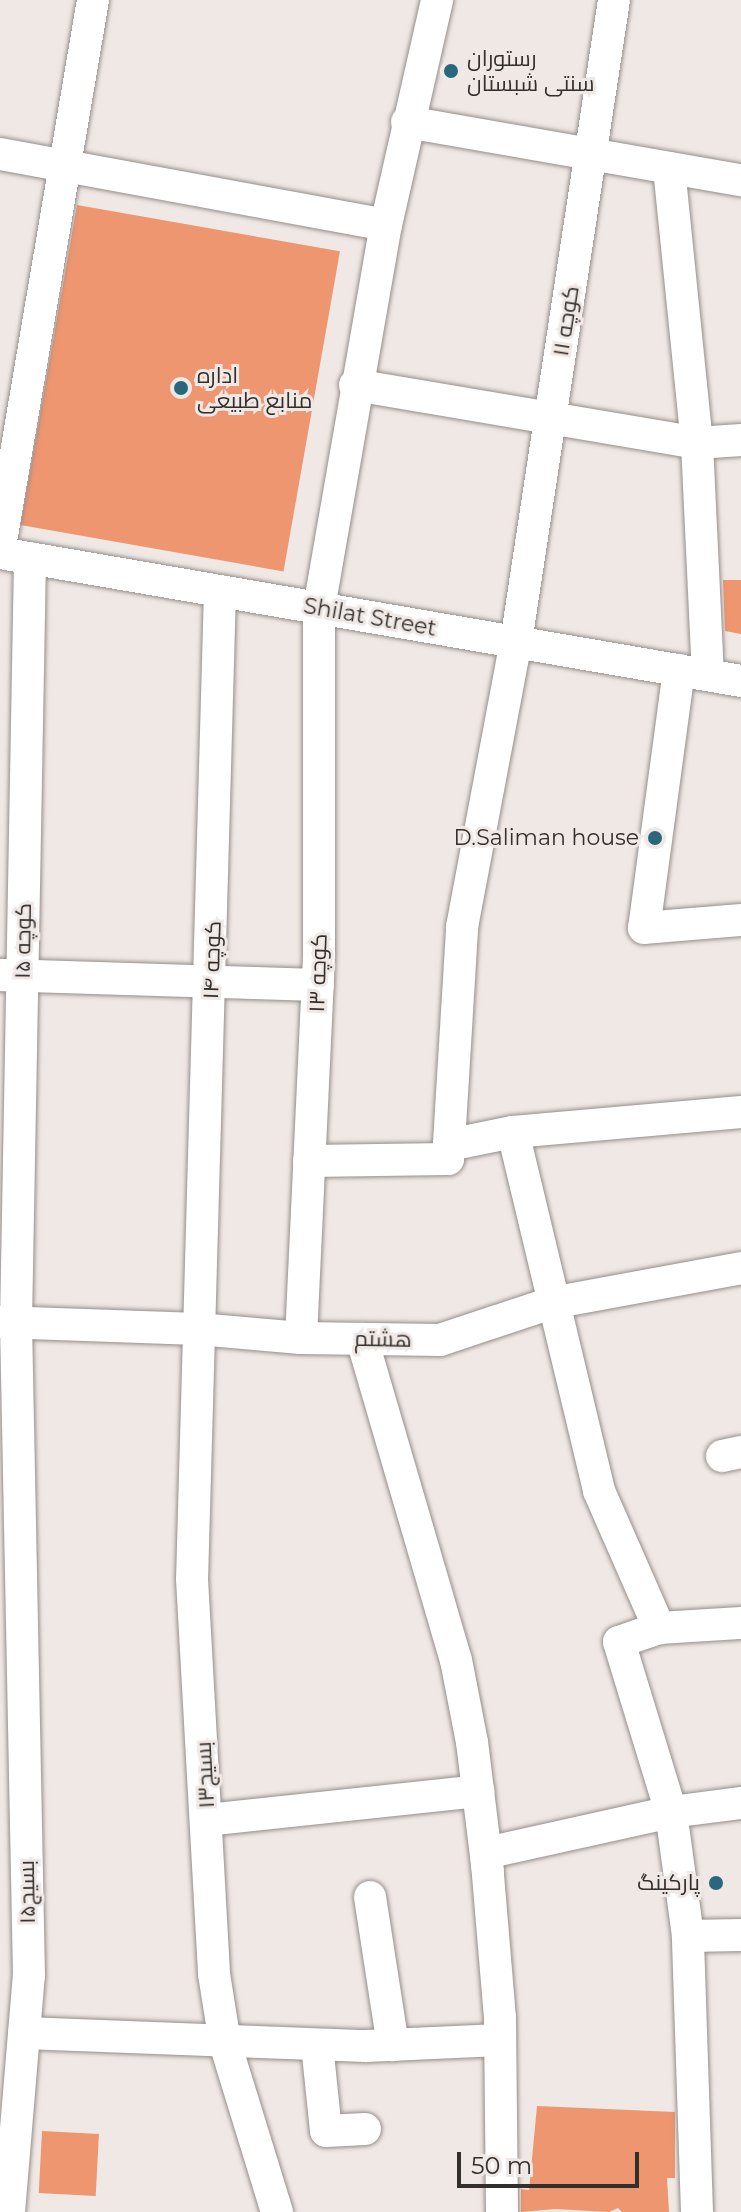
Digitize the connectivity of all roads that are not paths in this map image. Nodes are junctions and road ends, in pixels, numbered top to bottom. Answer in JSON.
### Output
{"nodes":[{"id":1,"x":93,"y":0,"type":"edge"},
{"id":2,"x":437,"y":0,"type":"edge"},
{"id":3,"x":614,"y":0,"type":"edge"},
{"id":4,"x":407,"y":122,"type":"junction"},
{"id":5,"x":0,"y":154,"type":"edge"},
{"id":6,"x":591,"y":154,"type":"junction"},
{"id":7,"x":63,"y":165,"type":"junction"},
{"id":8,"x":669,"y":168,"type":"junction"},
{"id":9,"x":741,"y":180,"type":"edge"},
{"id":10,"x":386,"y":225,"type":"junction"},
{"id":11,"x":355,"y":385,"type":"junction"},
{"id":12,"x":551,"y":418,"type":"junction"},
{"id":13,"x":741,"y":440,"type":"edge"},
{"id":14,"x":697,"y":443,"type":"junction"},
{"id":15,"x":10,"y":553,"type":"edge"},
{"id":16,"x":220,"y":591,"type":"junction"},
{"id":17,"x":319,"y":608,"type":"junction"},
{"id":18,"x":516,"y":642,"type":"junction"},
{"id":19,"x":694,"y":673,"type":"junction"},
{"id":20,"x":741,"y":681,"type":"edge"},
{"id":21,"x":741,"y":920,"type":"edge"},
{"id":22,"x":11,"y":976,"type":"edge"},
{"id":23,"x":212,"y":981,"type":"junction"},
{"id":24,"x":318,"y":985,"type":"junction"},
{"id":25,"x":741,"y":1112,"type":"edge"},
{"id":26,"x":513,"y":1132,"type":"junction"},
{"id":27,"x":449,"y":1145,"type":"junction"},
{"id":28,"x":309,"y":1161,"type":"junction"},
{"id":29,"x":741,"y":1268,"type":"edge"},
{"id":30,"x":551,"y":1303,"type":"junction"},
{"id":31,"x":8,"y":1323,"type":"edge"},
{"id":32,"x":198,"y":1329,"type":"junction"},
{"id":33,"x":301,"y":1338,"type":"junction"},
{"id":34,"x":362,"y":1339,"type":"junction"},
{"id":35,"x":10,"y":1570,"type":"edge"},
{"id":36,"x":741,"y":1623,"type":"edge"},
{"id":37,"x":659,"y":1628,"type":"junction"},
{"id":38,"x":11,"y":1670,"type":"edge"},
{"id":39,"x":478,"y":1791,"type":"junction"},
{"id":40,"x":741,"y":1803,"type":"edge"},
{"id":41,"x":671,"y":1812,"type":"junction"},
{"id":42,"x":207,"y":1820,"type":"junction"},
{"id":43,"x":487,"y":1863,"type":"junction"},
{"id":44,"x":370,"y":1897,"type":"dead end"},
{"id":45,"x":741,"y":1935,"type":"edge"},
{"id":46,"x":688,"y":1936,"type":"junction"},
{"id":47,"x":14,"y":2001,"type":"edge"},
{"id":48,"x":24,"y":2033,"type":"junction"},
{"id":49,"x":500,"y":2040,"type":"junction"},
{"id":50,"x":225,"y":2043,"type":"junction"},
{"id":51,"x":317,"y":2045,"type":"junction"},
{"id":52,"x":393,"y":2045,"type":"junction"},
{"id":53,"x":365,"y":2129,"type":"dead end"},
{"id":54,"x":9,"y":2212,"type":"edge"},
{"id":55,"x":277,"y":2212,"type":"edge"},
{"id":56,"x":502,"y":2212,"type":"edge"},
{"id":57,"x":697,"y":2212,"type":"edge"}],
"edges":[{"from":1,"to":7,"type":"street","name":"کوچه ۱۵"},
{"from":2,"to":4,"type":"street","name":"کوچه ۱۳"},
{"from":3,"to":6,"type":"street","name":"کوچه ۱۱"},
{"from":4,"to":6,"type":"street"},
{"from":4,"to":10,"type":"street","name":"کوچه ۱۳"},
{"from":5,"to":7,"type":"street"},
{"from":6,"to":8,"type":"street"},
{"from":6,"to":12,"type":"street","name":"کوچه ۱۱"},
{"from":7,"to":10,"type":"street"},
{"from":7,"to":15,"type":"street","name":"کوچه ۱۵"},
{"from":8,"to":9,"type":"street"},
{"from":8,"to":14,"type":"street"},
{"from":10,"to":11,"type":"street","name":"کوچه ۱۳"},
{"from":11,"to":12,"type":"street"},
{"from":11,"to":17,"type":"street","name":"کوچه ۱۳"},
{"from":12,"to":14,"type":"street"},
{"from":12,"to":18,"type":"street","name":"کوچه ۱۱"},
{"from":13,"to":14,"type":"street"},
{"from":14,"to":19,"type":"street"},
{"from":15,"to":16,"type":"street","name":"Shilat Street"},
{"from":15,"to":22,"type":"street","name":"کوچه ۱۵"},
{"from":16,"to":17,"type":"street","name":"Shilat Street"},
{"from":16,"to":23,"type":"street","name":"کوچه ۱۴"},
{"from":17,"to":18,"type":"street","name":"Shilat Street"},
{"from":17,"to":24,"type":"street","name":"کوچه ۱۳"},
{"from":18,"to":19,"type":"street","name":"Shilat Street"},
{"from":18,"to":27,"type":"street","name":"کوچه ۱۱"},
{"from":19,"to":20,"type":"street","name":"Shilat Street"},
{"from":19,"to":21,"type":"street"},
{"from":22,"to":23,"type":"street"},
{"from":22,"to":31,"type":"street","name":"کوچه ۱۵"},
{"from":23,"to":24,"type":"street"},
{"from":23,"to":32,"type":"street","name":"کوچه ۱۴"},
{"from":24,"to":28,"type":"street","name":"کوچه ۱۳"},
{"from":25,"to":26,"type":"street"},
{"from":26,"to":27,"type":"street"},
{"from":26,"to":30,"type":"street"},
{"from":27,"to":28,"type":"street"},
{"from":28,"to":33,"type":"street","name":"کوچه ۱۳"},
{"from":29,"to":30,"type":"street","name":"هشتم"},
{"from":30,"to":34,"type":"street","name":"هشتم"},
{"from":30,"to":37,"type":"street"},
{"from":31,"to":32,"type":"street","name":"هشتم"},
{"from":31,"to":35,"type":"street","name":"کوچه ۱۵"},
{"from":32,"to":33,"type":"street","name":"هشتم"},
{"from":32,"to":42,"type":"street","name":"بسیج۱۳"},
{"from":33,"to":34,"type":"street","name":"هشتم"},
{"from":34,"to":39,"type":"street"},
{"from":35,"to":38,"type":"street","name":"بسیج۱۵"},
{"from":36,"to":37,"type":"street"},
{"from":37,"to":41,"type":"street"},
{"from":38,"to":47,"type":"street","name":"بسیج۱۵"},
{"from":39,"to":42,"type":"street"},
{"from":39,"to":43,"type":"street"},
{"from":40,"to":41,"type":"street"},
{"from":41,"to":43,"type":"street"},
{"from":41,"to":46,"type":"street"},
{"from":42,"to":50,"type":"street","name":"بسیج۱۳"},
{"from":43,"to":49,"type":"street"},
{"from":44,"to":52,"type":"street"},
{"from":45,"to":46,"type":"street"},
{"from":46,"to":57,"type":"street"},
{"from":47,"to":48,"type":"street","name":"بسیج۱۵"},
{"from":48,"to":50,"type":"street"},
{"from":48,"to":54,"type":"street","name":"بسیج۱۵"},
{"from":49,"to":52,"type":"street"},
{"from":49,"to":56,"type":"street"},
{"from":50,"to":51,"type":"street"},
{"from":50,"to":55,"type":"street","name":"بسیج۱۳"},
{"from":51,"to":52,"type":"street"},
{"from":51,"to":53,"type":"street"}]}
